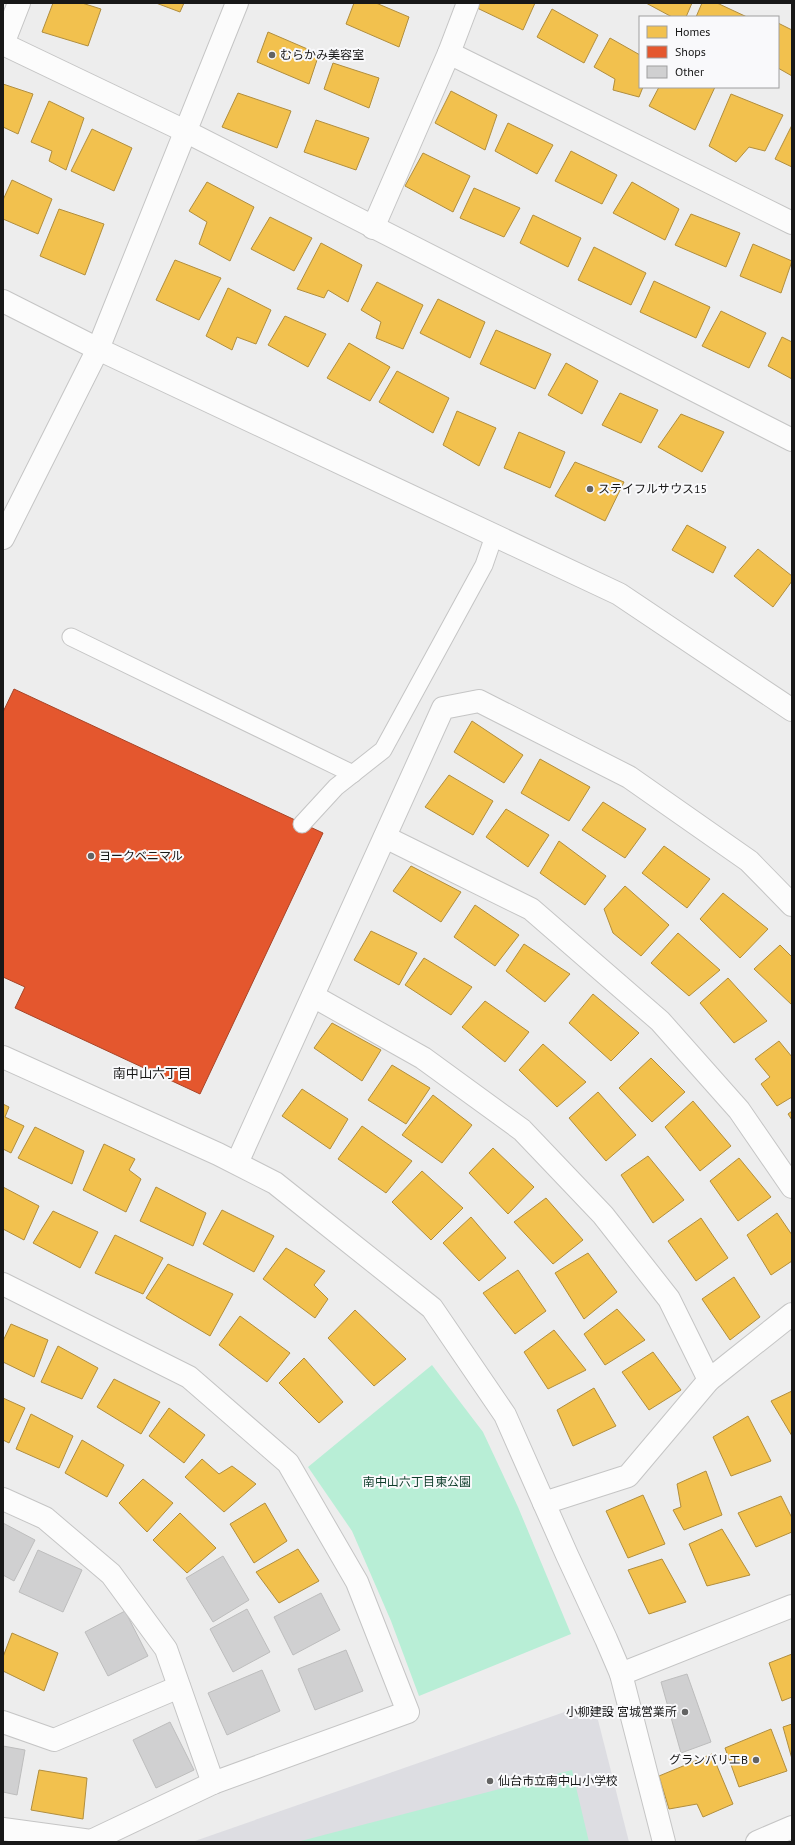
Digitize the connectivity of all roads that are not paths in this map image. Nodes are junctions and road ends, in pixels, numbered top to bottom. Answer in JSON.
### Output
{"nodes":[{"id":1,"x":19,"y":3,"type":"edge"},
{"id":2,"x":237,"y":3,"type":"edge"},
{"id":3,"x":468,"y":3,"type":"edge"},
{"id":4,"x":3,"y":44,"type":"edge"},
{"id":5,"x":450,"y":53,"type":"junction"},
{"id":6,"x":185,"y":131,"type":"junction"},
{"id":7,"x":792,"y":223,"type":"edge"},
{"id":8,"x":373,"y":228,"type":"junction"},
{"id":9,"x":3,"y":301,"type":"edge"},
{"id":10,"x":98,"y":349,"type":"junction"},
{"id":11,"x":792,"y":440,"type":"edge"},
{"id":12,"x":494,"y":536,"type":"junction"},
{"id":13,"x":3,"y":538,"type":"edge"},
{"id":14,"x":71,"y":637,"type":"dead end"},
{"id":15,"x":792,"y":710,"type":"edge"},
{"id":16,"x":353,"y":774,"type":"junction"},
{"id":17,"x":302,"y":824,"type":"dead end"},
{"id":18,"x":385,"y":837,"type":"junction"},
{"id":19,"x":792,"y":905,"type":"edge"},
{"id":20,"x":313,"y":996,"type":"junction"},
{"id":21,"x":3,"y":1057,"type":"edge"},
{"id":22,"x":237,"y":1163,"type":"junction"},
{"id":23,"x":792,"y":1187,"type":"edge"},
{"id":24,"x":3,"y":1284,"type":"edge"},
{"id":25,"x":792,"y":1314,"type":"edge"},
{"id":26,"x":709,"y":1380,"type":"junction"},
{"id":27,"x":3,"y":1499,"type":"edge"},
{"id":28,"x":544,"y":1502,"type":"junction"},
{"id":29,"x":792,"y":1606,"type":"edge"},
{"id":30,"x":621,"y":1674,"type":"junction"},
{"id":31,"x":179,"y":1686,"type":"junction"},
{"id":32,"x":3,"y":1722,"type":"edge"},
{"id":33,"x":213,"y":1783,"type":"junction"},
{"id":34,"x":792,"y":1827,"type":"edge"},
{"id":35,"x":3,"y":1829,"type":"edge"},
{"id":36,"x":664,"y":1842,"type":"edge"},
{"id":37,"x":757,"y":1842,"type":"edge"}],
"edges":[{"from":1,"to":4,"type":"street"},
{"from":2,"to":6,"type":"street"},
{"from":3,"to":5,"type":"street"},
{"from":4,"to":6,"type":"street"},
{"from":5,"to":7,"type":"street"},
{"from":5,"to":8,"type":"street"},
{"from":6,"to":8,"type":"street"},
{"from":6,"to":10,"type":"street"},
{"from":8,"to":11,"type":"street"},
{"from":9,"to":10,"type":"street"},
{"from":10,"to":12,"type":"street"},
{"from":10,"to":13,"type":"street"},
{"from":12,"to":15,"type":"street"},
{"from":12,"to":16,"type":"lane"},
{"from":14,"to":16,"type":"lane"},
{"from":16,"to":17,"type":"lane"},
{"from":18,"to":19,"type":"street"},
{"from":18,"to":20,"type":"street"},
{"from":18,"to":23,"type":"street"},
{"from":20,"to":22,"type":"street"},
{"from":20,"to":26,"type":"street"},
{"from":21,"to":22,"type":"street"},
{"from":22,"to":28,"type":"street"},
{"from":24,"to":33,"type":"street"},
{"from":25,"to":26,"type":"street"},
{"from":26,"to":28,"type":"street"},
{"from":27,"to":31,"type":"street"},
{"from":28,"to":30,"type":"street"},
{"from":29,"to":30,"type":"street"},
{"from":30,"to":36,"type":"street"},
{"from":31,"to":32,"type":"street"},
{"from":31,"to":33,"type":"street"},
{"from":33,"to":35,"type":"street"},
{"from":34,"to":37,"type":"street"}]}
